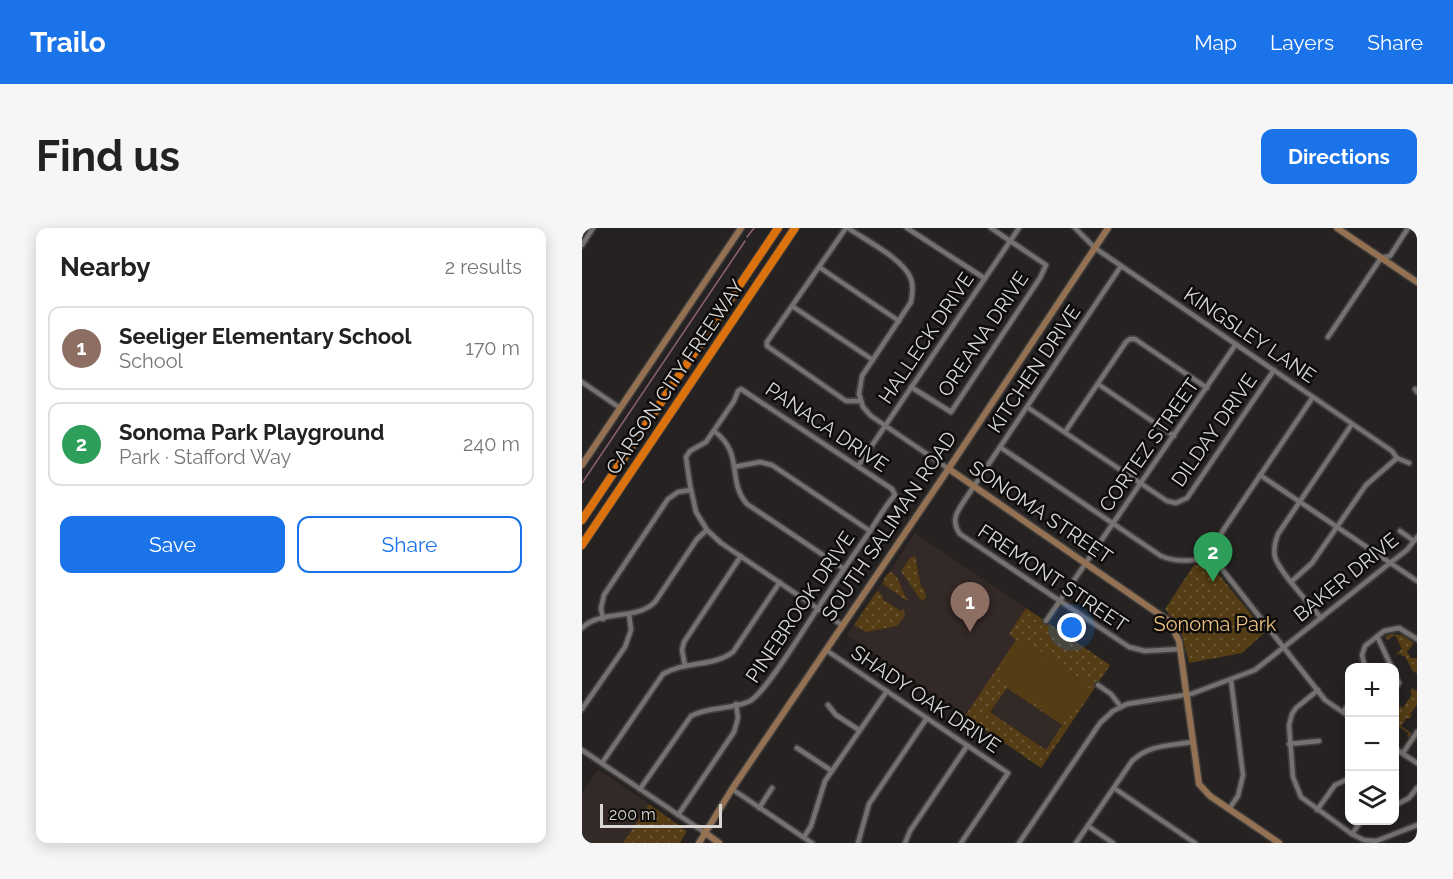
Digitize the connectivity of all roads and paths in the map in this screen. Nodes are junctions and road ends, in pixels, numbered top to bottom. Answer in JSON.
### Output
{"nodes":[{"id":1,"x":593,"y":228,"type":"edge"},
{"id":2,"x":741,"y":228,"type":"edge"},
{"id":3,"x":778,"y":228,"type":"edge"},
{"id":4,"x":795,"y":228,"type":"edge"},
{"id":5,"x":847,"y":228,"type":"edge"},
{"id":6,"x":907,"y":228,"type":"edge"},
{"id":7,"x":991,"y":228,"type":"edge"},
{"id":8,"x":1019,"y":228,"type":"edge"},
{"id":9,"x":1075,"y":228,"type":"edge"},
{"id":10,"x":1108,"y":228,"type":"edge"},
{"id":11,"x":1337,"y":228,"type":"edge"},
{"id":12,"x":1408,"y":228,"type":"edge"},
{"id":13,"x":1010,"y":241,"type":"junction"},
{"id":14,"x":582,"y":245,"type":"edge"},
{"id":15,"x":1095,"y":248,"type":"junction"},
{"id":16,"x":1381,"y":258,"type":"junction"},
{"id":17,"x":1121,"y":266,"type":"junction"},
{"id":18,"x":819,"y":267,"type":"junction"},
{"id":19,"x":984,"y":278,"type":"junction"},
{"id":20,"x":1417,"y":282,"type":"edge"},
{"id":21,"x":792,"y":306,"type":"junction"},
{"id":22,"x":899,"y":321,"type":"junction"},
{"id":23,"x":1328,"y":337,"type":"dead end"},
{"id":24,"x":1236,"y":344,"type":"junction"},
{"id":25,"x":873,"y":360,"type":"junction"},
{"id":26,"x":1274,"y":370,"type":"junction"},
{"id":27,"x":582,"y":382,"type":"edge"},
{"id":28,"x":1098,"y":384,"type":"junction"},
{"id":29,"x":911,"y":387,"type":"junction"},
{"id":30,"x":1207,"y":388,"type":"junction"},
{"id":31,"x":1313,"y":397,"type":"junction"},
{"id":32,"x":861,"y":401,"type":"junction"},
{"id":33,"x":1027,"y":407,"type":"junction"},
{"id":34,"x":620,"y":408,"type":"junction"},
{"id":35,"x":1352,"y":424,"type":"junction"},
{"id":36,"x":885,"y":426,"type":"junction"},
{"id":37,"x":714,"y":431,"type":"junction"},
{"id":38,"x":1065,"y":432,"type":"junction"},
{"id":39,"x":1174,"y":436,"type":"junction"},
{"id":40,"x":1000,"y":447,"type":"junction"},
{"id":41,"x":1397,"y":458,"type":"junction"},
{"id":42,"x":1409,"y":463,"type":"dead end"},
{"id":43,"x":582,"y":465,"type":"edge"},
{"id":44,"x":858,"y":466,"type":"junction"},
{"id":45,"x":734,"y":467,"type":"junction"},
{"id":46,"x":948,"y":469,"type":"junction"},
{"id":47,"x":1260,"y":475,"type":"junction"},
{"id":48,"x":1141,"y":484,"type":"junction"},
{"id":49,"x":973,"y":486,"type":"junction"},
{"id":50,"x":691,"y":490,"type":"junction"},
{"id":51,"x":894,"y":492,"type":"joint"},
{"id":52,"x":1300,"y":501,"type":"junction"},
{"id":53,"x":582,"y":520,"type":"edge"},
{"id":54,"x":954,"y":520,"type":"joint"},
{"id":55,"x":1113,"y":524,"type":"junction"},
{"id":56,"x":1338,"y":527,"type":"junction"},
{"id":57,"x":707,"y":530,"type":"junction"},
{"id":58,"x":870,"y":531,"type":"junction"},
{"id":59,"x":1400,"y":531,"type":"dead end"},
{"id":60,"x":1416,"y":539,"type":"edge"},
{"id":61,"x":582,"y":545,"type":"edge"},
{"id":62,"x":741,"y":556,"type":"junction"},
{"id":63,"x":1216,"y":556,"type":"junction"},
{"id":64,"x":1086,"y":562,"type":"junction"},
{"id":65,"x":1390,"y":563,"type":"junction"},
{"id":66,"x":844,"y":568,"type":"junction"},
{"id":67,"x":1417,"y":581,"type":"edge"},
{"id":68,"x":780,"y":582,"type":"junction"},
{"id":69,"x":1292,"y":582,"type":"junction"},
{"id":70,"x":1060,"y":602,"type":"junction"},
{"id":71,"x":818,"y":608,"type":"junction"},
{"id":72,"x":629,"y":614,"type":"junction"},
{"id":73,"x":1321,"y":618,"type":"junction"},
{"id":74,"x":603,"y":619,"type":"junction"},
{"id":75,"x":1046,"y":621,"type":"dead end"},
{"id":76,"x":843,"y":626,"type":"junction"},
{"id":77,"x":582,"y":628,"type":"edge"},
{"id":78,"x":1377,"y":636,"type":"junction"},
{"id":79,"x":1417,"y":639,"type":"edge"},
{"id":80,"x":1284,"y":648,"type":"junction"},
{"id":81,"x":1180,"y":649,"type":"junction"},
{"id":82,"x":826,"y":650,"type":"junction"},
{"id":83,"x":1364,"y":663,"type":"edge"},
{"id":84,"x":1390,"y":663,"type":"edge"},
{"id":85,"x":685,"y":666,"type":"junction"},
{"id":86,"x":1231,"y":680,"type":"junction"},
{"id":87,"x":1098,"y":684,"type":"dead end"},
{"id":88,"x":1318,"y":690,"type":"junction"},
{"id":89,"x":887,"y":691,"type":"junction"},
{"id":90,"x":1186,"y":695,"type":"junction"},
{"id":91,"x":736,"y":704,"type":"junction"},
{"id":92,"x":828,"y":705,"type":"dead end"},
{"id":93,"x":1120,"y":707,"type":"junction"},
{"id":94,"x":1345,"y":709,"type":"edge"},
{"id":95,"x":582,"y":710,"type":"edge"},
{"id":96,"x":1343,"y":712,"type":"joint"},
{"id":97,"x":927,"y":718,"type":"junction"},
{"id":98,"x":859,"y":730,"type":"junction"},
{"id":99,"x":1417,"y":732,"type":"edge"},
{"id":100,"x":1319,"y":741,"type":"dead end"},
{"id":101,"x":1192,"y":742,"type":"junction"},
{"id":102,"x":1289,"y":744,"type":"junction"},
{"id":103,"x":967,"y":746,"type":"junction"},
{"id":104,"x":797,"y":748,"type":"dead end"},
{"id":105,"x":582,"y":750,"type":"edge"},
{"id":106,"x":1399,"y":751,"type":"edge"},
{"id":107,"x":1402,"y":753,"type":"junction"},
{"id":108,"x":602,"y":763,"type":"junction"},
{"id":109,"x":1417,"y":763,"type":"edge"},
{"id":110,"x":832,"y":771,"type":"junction"},
{"id":111,"x":1345,"y":780,"type":"edge"},
{"id":112,"x":772,"y":788,"type":"dead end"},
{"id":113,"x":1114,"y":788,"type":"junction"},
{"id":114,"x":1417,"y":788,"type":"edge"},
{"id":115,"x":640,"y":789,"type":"junction"},
{"id":116,"x":732,"y":789,"type":"junction"},
{"id":117,"x":1399,"y":804,"type":"edge"},
{"id":118,"x":759,"y":808,"type":"junction"},
{"id":119,"x":1229,"y":809,"type":"junction"},
{"id":120,"x":1317,"y":810,"type":"junction"},
{"id":121,"x":678,"y":815,"type":"junction"},
{"id":122,"x":1358,"y":825,"type":"edge"},
{"id":123,"x":1417,"y":825,"type":"edge"},
{"id":124,"x":1088,"y":826,"type":"junction"},
{"id":125,"x":704,"y":832,"type":"junction"},
{"id":126,"x":1352,"y":834,"type":"junction"},
{"id":127,"x":804,"y":837,"type":"junction"},
{"id":128,"x":699,"y":843,"type":"edge"},
{"id":129,"x":719,"y":843,"type":"edge"},
{"id":130,"x":812,"y":843,"type":"edge"},
{"id":131,"x":858,"y":843,"type":"edge"},
{"id":132,"x":905,"y":843,"type":"edge"},
{"id":133,"x":961,"y":843,"type":"edge"},
{"id":134,"x":1019,"y":843,"type":"edge"},
{"id":135,"x":1076,"y":843,"type":"edge"},
{"id":136,"x":1113,"y":843,"type":"edge"},
{"id":137,"x":1195,"y":843,"type":"edge"},
{"id":138,"x":1279,"y":843,"type":"edge"}],
"edges":[{"from":1,"to":14,"type":"street"},
{"from":2,"to":34,"type":"street"},
{"from":3,"to":53,"type":"highway","name":"CARSON CITY FREEWAY"},
{"from":4,"to":61,"type":"highway","name":"CARSON CITY FREEWAY"},
{"from":5,"to":18,"type":"street"},
{"from":5,"to":22,"type":"street"},
{"from":6,"to":19,"type":"street"},
{"from":7,"to":13,"type":"street"},
{"from":8,"to":13,"type":"street","name":"HALLECK DRIVE"},
{"from":9,"to":15,"type":"street","name":"KINGSLEY LANE"},
{"from":10,"to":15,"type":"street","name":"SOUTH SALIMAN ROAD"},
{"from":11,"to":16,"type":"street"},
{"from":12,"to":16,"type":"street"},
{"from":13,"to":19,"type":"street","name":"HALLECK DRIVE"},
{"from":13,"to":29,"type":"street","name":"OREANA DRIVE"},
{"from":15,"to":17,"type":"street","name":"KINGSLEY LANE"},
{"from":15,"to":46,"type":"street","name":"SOUTH SALIMAN ROAD"},
{"from":16,"to":20,"type":"street"},
{"from":16,"to":23,"type":"street"},
{"from":17,"to":24,"type":"street","name":"KINGSLEY LANE"},
{"from":17,"to":33,"type":"street","name":"KITCHEN DRIVE"},
{"from":18,"to":21,"type":"street"},
{"from":18,"to":22,"type":"street"},
{"from":19,"to":29,"type":"street","name":"HALLECK DRIVE"},
{"from":21,"to":25,"type":"street"},
{"from":21,"to":32,"type":"street"},
{"from":22,"to":25,"type":"street"},
{"from":24,"to":26,"type":"street","name":"KINGSLEY LANE"},
{"from":24,"to":30,"type":"street","name":"CORTEZ STREET"},
{"from":25,"to":32,"type":"street"},
{"from":26,"to":31,"type":"street","name":"KINGSLEY LANE"},
{"from":26,"to":48,"type":"street","name":"DILDAY DRIVE"},
{"from":27,"to":34,"type":"street"},
{"from":28,"to":30,"type":"street"},
{"from":28,"to":38,"type":"street"},
{"from":28,"to":39,"type":"street"},
{"from":29,"to":36,"type":"street","name":"HALLECK DRIVE"},
{"from":30,"to":39,"type":"street","name":"CORTEZ STREET"},
{"from":31,"to":35,"type":"street","name":"KINGSLEY LANE"},
{"from":31,"to":47,"type":"street"},
{"from":32,"to":36,"type":"street","name":"SONOMA STREET"},
{"from":33,"to":38,"type":"street"},
{"from":33,"to":40,"type":"street","name":"KITCHEN DRIVE"},
{"from":34,"to":43,"type":"street"},
{"from":35,"to":41,"type":"street","name":"KINGSLEY LANE"},
{"from":35,"to":52,"type":"street"},
{"from":36,"to":44,"type":"street","name":"HALLECK DRIVE"},
{"from":36,"to":46,"type":"street","name":"SONOMA STREET"},
{"from":37,"to":44,"type":"street","name":"PANACA DRIVE"},
{"from":37,"to":45,"type":"street"},
{"from":37,"to":50,"type":"street"},
{"from":38,"to":48,"type":"street"},
{"from":39,"to":48,"type":"street","name":"CORTEZ STREET"},
{"from":40,"to":49,"type":"street","name":"KITCHEN DRIVE"},
{"from":40,"to":55,"type":"street"},
{"from":41,"to":42,"type":"street","name":"KINGSLEY LANE"},
{"from":41,"to":56,"type":"street"},
{"from":44,"to":51,"type":"street","name":"PANACA DRIVE"},
{"from":45,"to":58,"type":"street"},
{"from":45,"to":66,"type":"street"},
{"from":46,"to":49,"type":"street","name":"SONOMA STREET"},
{"from":46,"to":76,"type":"street","name":"SOUTH SALIMAN ROAD"},
{"from":47,"to":52,"type":"street"},
{"from":47,"to":63,"type":"street"},
{"from":48,"to":55,"type":"street","name":"CORTEZ STREET"},
{"from":49,"to":54,"type":"street","name":"KITCHEN DRIVE"},
{"from":49,"to":64,"type":"street","name":"SONOMA STREET"},
{"from":50,"to":57,"type":"street"},
{"from":50,"to":74,"type":"street"},
{"from":51,"to":58,"type":"street","name":"PINEBROOK DRIVE"},
{"from":52,"to":56,"type":"street"},
{"from":52,"to":69,"type":"street"},
{"from":54,"to":70,"type":"street","name":"FREMONT STREET"},
{"from":55,"to":63,"type":"street"},
{"from":55,"to":64,"type":"street","name":"CORTEZ STREET"},
{"from":56,"to":65,"type":"street"},
{"from":56,"to":69,"type":"street"},
{"from":57,"to":62,"type":"street"},
{"from":57,"to":72,"type":"street"},
{"from":58,"to":66,"type":"street","name":"PINEBROOK DRIVE"},
{"from":59,"to":60,"type":"street"},
{"from":60,"to":65,"type":"street","name":"BAKER DRIVE"},
{"from":62,"to":68,"type":"street"},
{"from":62,"to":85,"type":"street"},
{"from":63,"to":80,"type":"street"},
{"from":64,"to":70,"type":"street","name":"CORTEZ STREET"},
{"from":64,"to":81,"type":"street","name":"SONOMA STREET"},
{"from":65,"to":67,"type":"street"},
{"from":65,"to":73,"type":"street","name":"BAKER DRIVE"},
{"from":66,"to":71,"type":"street","name":"PINEBROOK DRIVE"},
{"from":68,"to":71,"type":"street"},
{"from":68,"to":85,"type":"street"},
{"from":69,"to":73,"type":"street"},
{"from":70,"to":75,"type":"street","name":"CORTEZ STREET"},
{"from":70,"to":81,"type":"street","name":"FREMONT STREET"},
{"from":71,"to":76,"type":"street"},
{"from":71,"to":91,"type":"street","name":"PINEBROOK DRIVE"},
{"from":72,"to":74,"type":"street"},
{"from":72,"to":95,"type":"street"},
{"from":73,"to":80,"type":"street","name":"BAKER DRIVE"},
{"from":74,"to":77,"type":"street"},
{"from":76,"to":82,"type":"street","name":"SOUTH SALIMAN ROAD"},
{"from":78,"to":79,"type":"street"},
{"from":78,"to":83,"type":"street"},
{"from":78,"to":84,"type":"street"},
{"from":80,"to":86,"type":"street","name":"BAKER DRIVE"},
{"from":80,"to":88,"type":"street"},
{"from":81,"to":90,"type":"street","name":"SONOMA STREET"},
{"from":82,"to":89,"type":"street","name":"SHADY OAK DRIVE"},
{"from":82,"to":116,"type":"street","name":"SOUTH SALIMAN ROAD"},
{"from":85,"to":108,"type":"street"},
{"from":86,"to":90,"type":"street","name":"BAKER DRIVE"},
{"from":86,"to":119,"type":"street"},
{"from":87,"to":93,"type":"street"},
{"from":88,"to":96,"type":"street"},
{"from":88,"to":102,"type":"street"},
{"from":89,"to":97,"type":"street","name":"SHADY OAK DRIVE"},
{"from":89,"to":98,"type":"street"},
{"from":90,"to":93,"type":"street","name":"BAKER DRIVE"},
{"from":90,"to":101,"type":"street","name":"SONOMA STREET"},
{"from":91,"to":115,"type":"street","name":"PINEBROOK DRIVE"},
{"from":91,"to":121,"type":"street"},
{"from":92,"to":98,"type":"street"},
{"from":93,"to":134,"type":"street","name":"BAKER DRIVE"},
{"from":94,"to":96,"type":"street"},
{"from":97,"to":103,"type":"street","name":"SHADY OAK DRIVE"},
{"from":97,"to":131,"type":"street"},
{"from":98,"to":110,"type":"street"},
{"from":99,"to":107,"type":"street"},
{"from":100,"to":102,"type":"street"},
{"from":101,"to":113,"type":"street"},
{"from":101,"to":119,"type":"street","name":"SONOMA STREET"},
{"from":102,"to":120,"type":"street"},
{"from":103,"to":132,"type":"street"},
{"from":103,"to":133,"type":"street","name":"SHADY OAK DRIVE"},
{"from":104,"to":110,"type":"street"},
{"from":105,"to":108,"type":"street"},
{"from":106,"to":107,"type":"street"},
{"from":107,"to":109,"type":"street"},
{"from":108,"to":115,"type":"street"},
{"from":110,"to":127,"type":"street"},
{"from":111,"to":120,"type":"street"},
{"from":112,"to":118,"type":"street"},
{"from":113,"to":124,"type":"street"},
{"from":113,"to":137,"type":"street"},
{"from":114,"to":117,"type":"street"},
{"from":115,"to":121,"type":"street"},
{"from":116,"to":118,"type":"street"},
{"from":116,"to":125,"type":"street","name":"SOUTH SALIMAN ROAD"},
{"from":118,"to":127,"type":"street"},
{"from":119,"to":138,"type":"street","name":"SONOMA STREET"},
{"from":120,"to":126,"type":"street"},
{"from":121,"to":125,"type":"street"},
{"from":122,"to":126,"type":"street"},
{"from":123,"to":126,"type":"street"},
{"from":124,"to":135,"type":"street"},
{"from":124,"to":136,"type":"street"},
{"from":125,"to":128,"type":"street","name":"SOUTH SALIMAN ROAD"},
{"from":125,"to":129,"type":"street"},
{"from":127,"to":130,"type":"street"}]}
